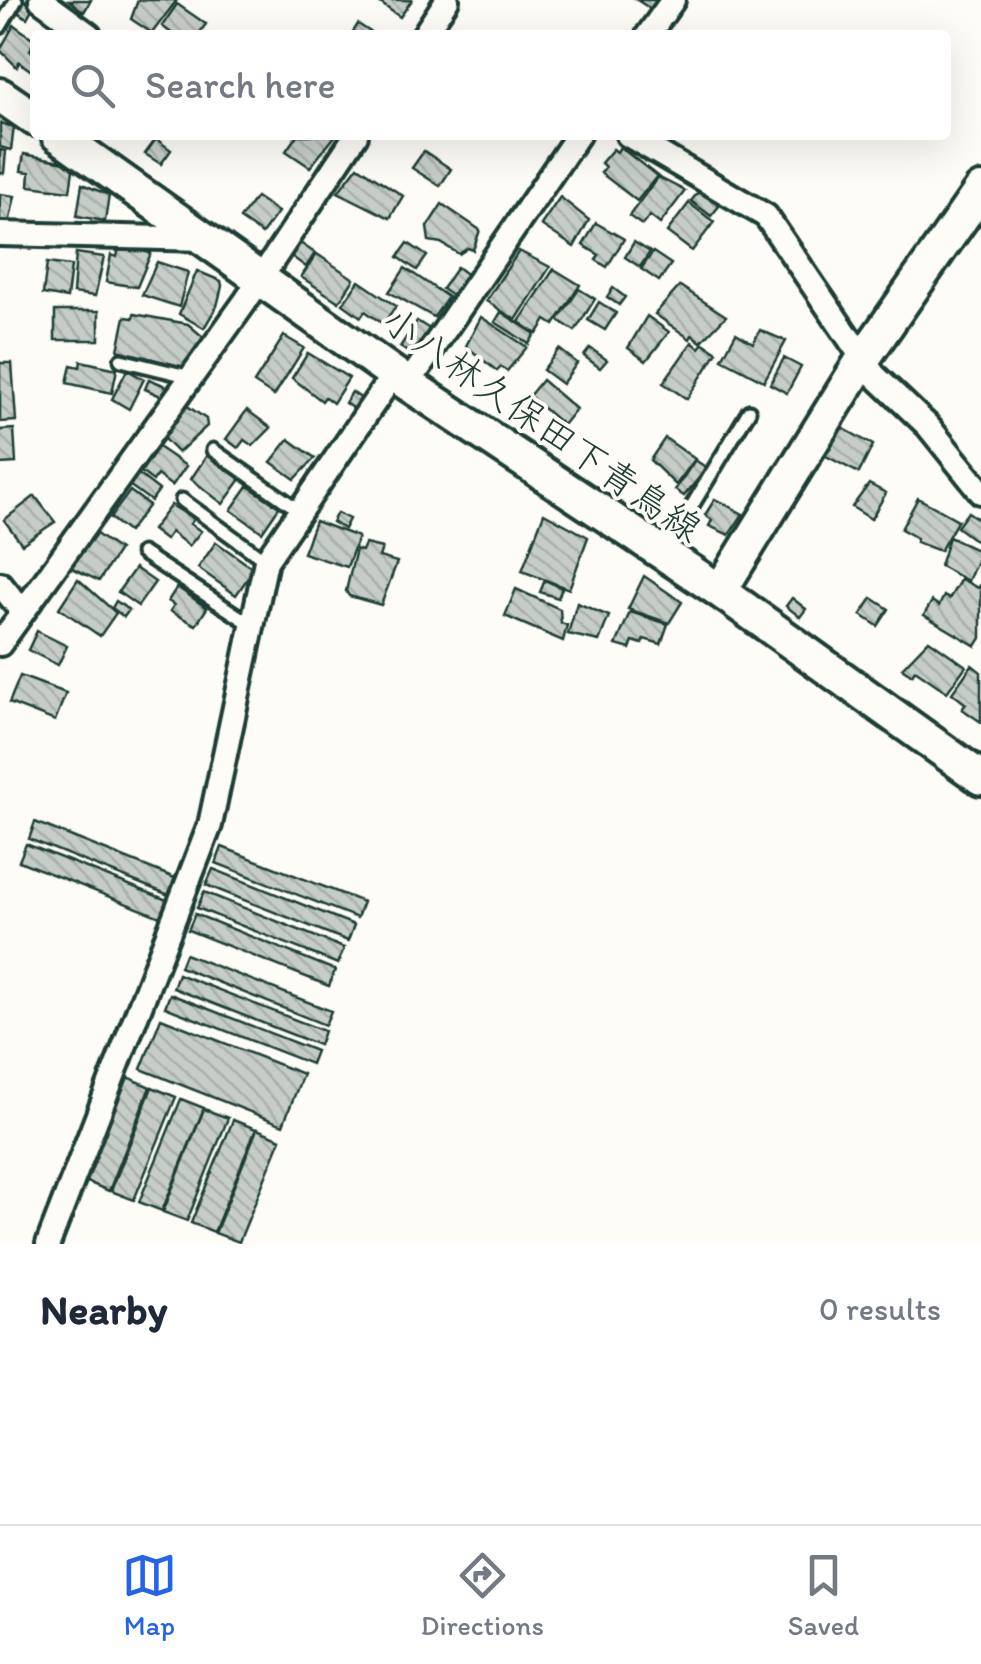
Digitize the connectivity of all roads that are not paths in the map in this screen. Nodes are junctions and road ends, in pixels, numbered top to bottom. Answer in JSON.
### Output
{"nodes":[{"id":1,"x":16,"y":0,"type":"edge"},
{"id":2,"x":40,"y":0,"type":"edge"},
{"id":3,"x":447,"y":0,"type":"edge"},
{"id":4,"x":673,"y":0,"type":"edge"},
{"id":5,"x":0,"y":27,"type":"edge"},
{"id":6,"x":83,"y":30,"type":"edge"},
{"id":7,"x":427,"y":30,"type":"edge"},
{"id":8,"x":652,"y":30,"type":"edge"},
{"id":9,"x":0,"y":95,"type":"edge"},
{"id":10,"x":30,"y":116,"type":"edge"},
{"id":11,"x":65,"y":140,"type":"edge"},
{"id":12,"x":353,"y":140,"type":"edge"},
{"id":13,"x":574,"y":140,"type":"edge"},
{"id":14,"x":637,"y":140,"type":"edge"},
{"id":15,"x":981,"y":190,"type":"edge"},
{"id":16,"x":0,"y":234,"type":"edge"},
{"id":17,"x":205,"y":239,"type":"junction"},
{"id":18,"x":262,"y":276,"type":"junction"},
{"id":19,"x":863,"y":358,"type":"junction"},
{"id":20,"x":120,"y":360,"type":"dead end"},
{"id":21,"x":190,"y":376,"type":"junction"},
{"id":22,"x":402,"y":378,"type":"junction"},
{"id":23,"x":749,"y":412,"type":"dead end"},
{"id":24,"x":213,"y":450,"type":"dead end"},
{"id":25,"x":981,"y":492,"type":"edge"},
{"id":26,"x":182,"y":500,"type":"dead end"},
{"id":27,"x":300,"y":511,"type":"junction"},
{"id":28,"x":142,"y":553,"type":"dead end"},
{"id":29,"x":662,"y":556,"type":"junction"},
{"id":30,"x":266,"y":561,"type":"junction"},
{"id":31,"x":0,"y":584,"type":"edge"},
{"id":32,"x":720,"y":592,"type":"junction"},
{"id":33,"x":22,"y":611,"type":"junction"},
{"id":34,"x":252,"y":625,"type":"junction"},
{"id":35,"x":0,"y":644,"type":"edge"},
{"id":36,"x":981,"y":778,"type":"edge"},
{"id":37,"x":48,"y":1244,"type":"edge"}],
"edges":[{"from":1,"to":5,"type":"lane"},
{"from":2,"to":6,"type":"street"},
{"from":3,"to":7,"type":"street"},
{"from":4,"to":8,"type":"street"},
{"from":9,"to":10,"type":"main road"},
{"from":11,"to":17,"type":"main road","name":"小八林久保田下青鳥線"},
{"from":12,"to":18,"type":"street"},
{"from":13,"to":22,"type":"street"},
{"from":14,"to":19,"type":"street"},
{"from":15,"to":19,"type":"main road"},
{"from":16,"to":17,"type":"street"},
{"from":17,"to":18,"type":"main road","name":"小八林久保田下青鳥線"},
{"from":18,"to":21,"type":"street"},
{"from":18,"to":22,"type":"main road","name":"小八林久保田下青鳥線"},
{"from":19,"to":25,"type":"street"},
{"from":19,"to":32,"type":"main road"},
{"from":20,"to":21,"type":"lane"},
{"from":21,"to":33,"type":"street"},
{"from":22,"to":27,"type":"street"},
{"from":22,"to":29,"type":"main road","name":"小八林久保田下青鳥線"},
{"from":23,"to":29,"type":"lane"},
{"from":24,"to":27,"type":"lane"},
{"from":26,"to":30,"type":"lane"},
{"from":27,"to":30,"type":"street"},
{"from":28,"to":34,"type":"lane"},
{"from":29,"to":32,"type":"main road","name":"小八林久保田下青鳥線"},
{"from":30,"to":34,"type":"street"},
{"from":31,"to":33,"type":"street"},
{"from":32,"to":36,"type":"main road","name":"小八林久保田下青鳥線"},
{"from":33,"to":35,"type":"street"},
{"from":34,"to":37,"type":"street"}]}
